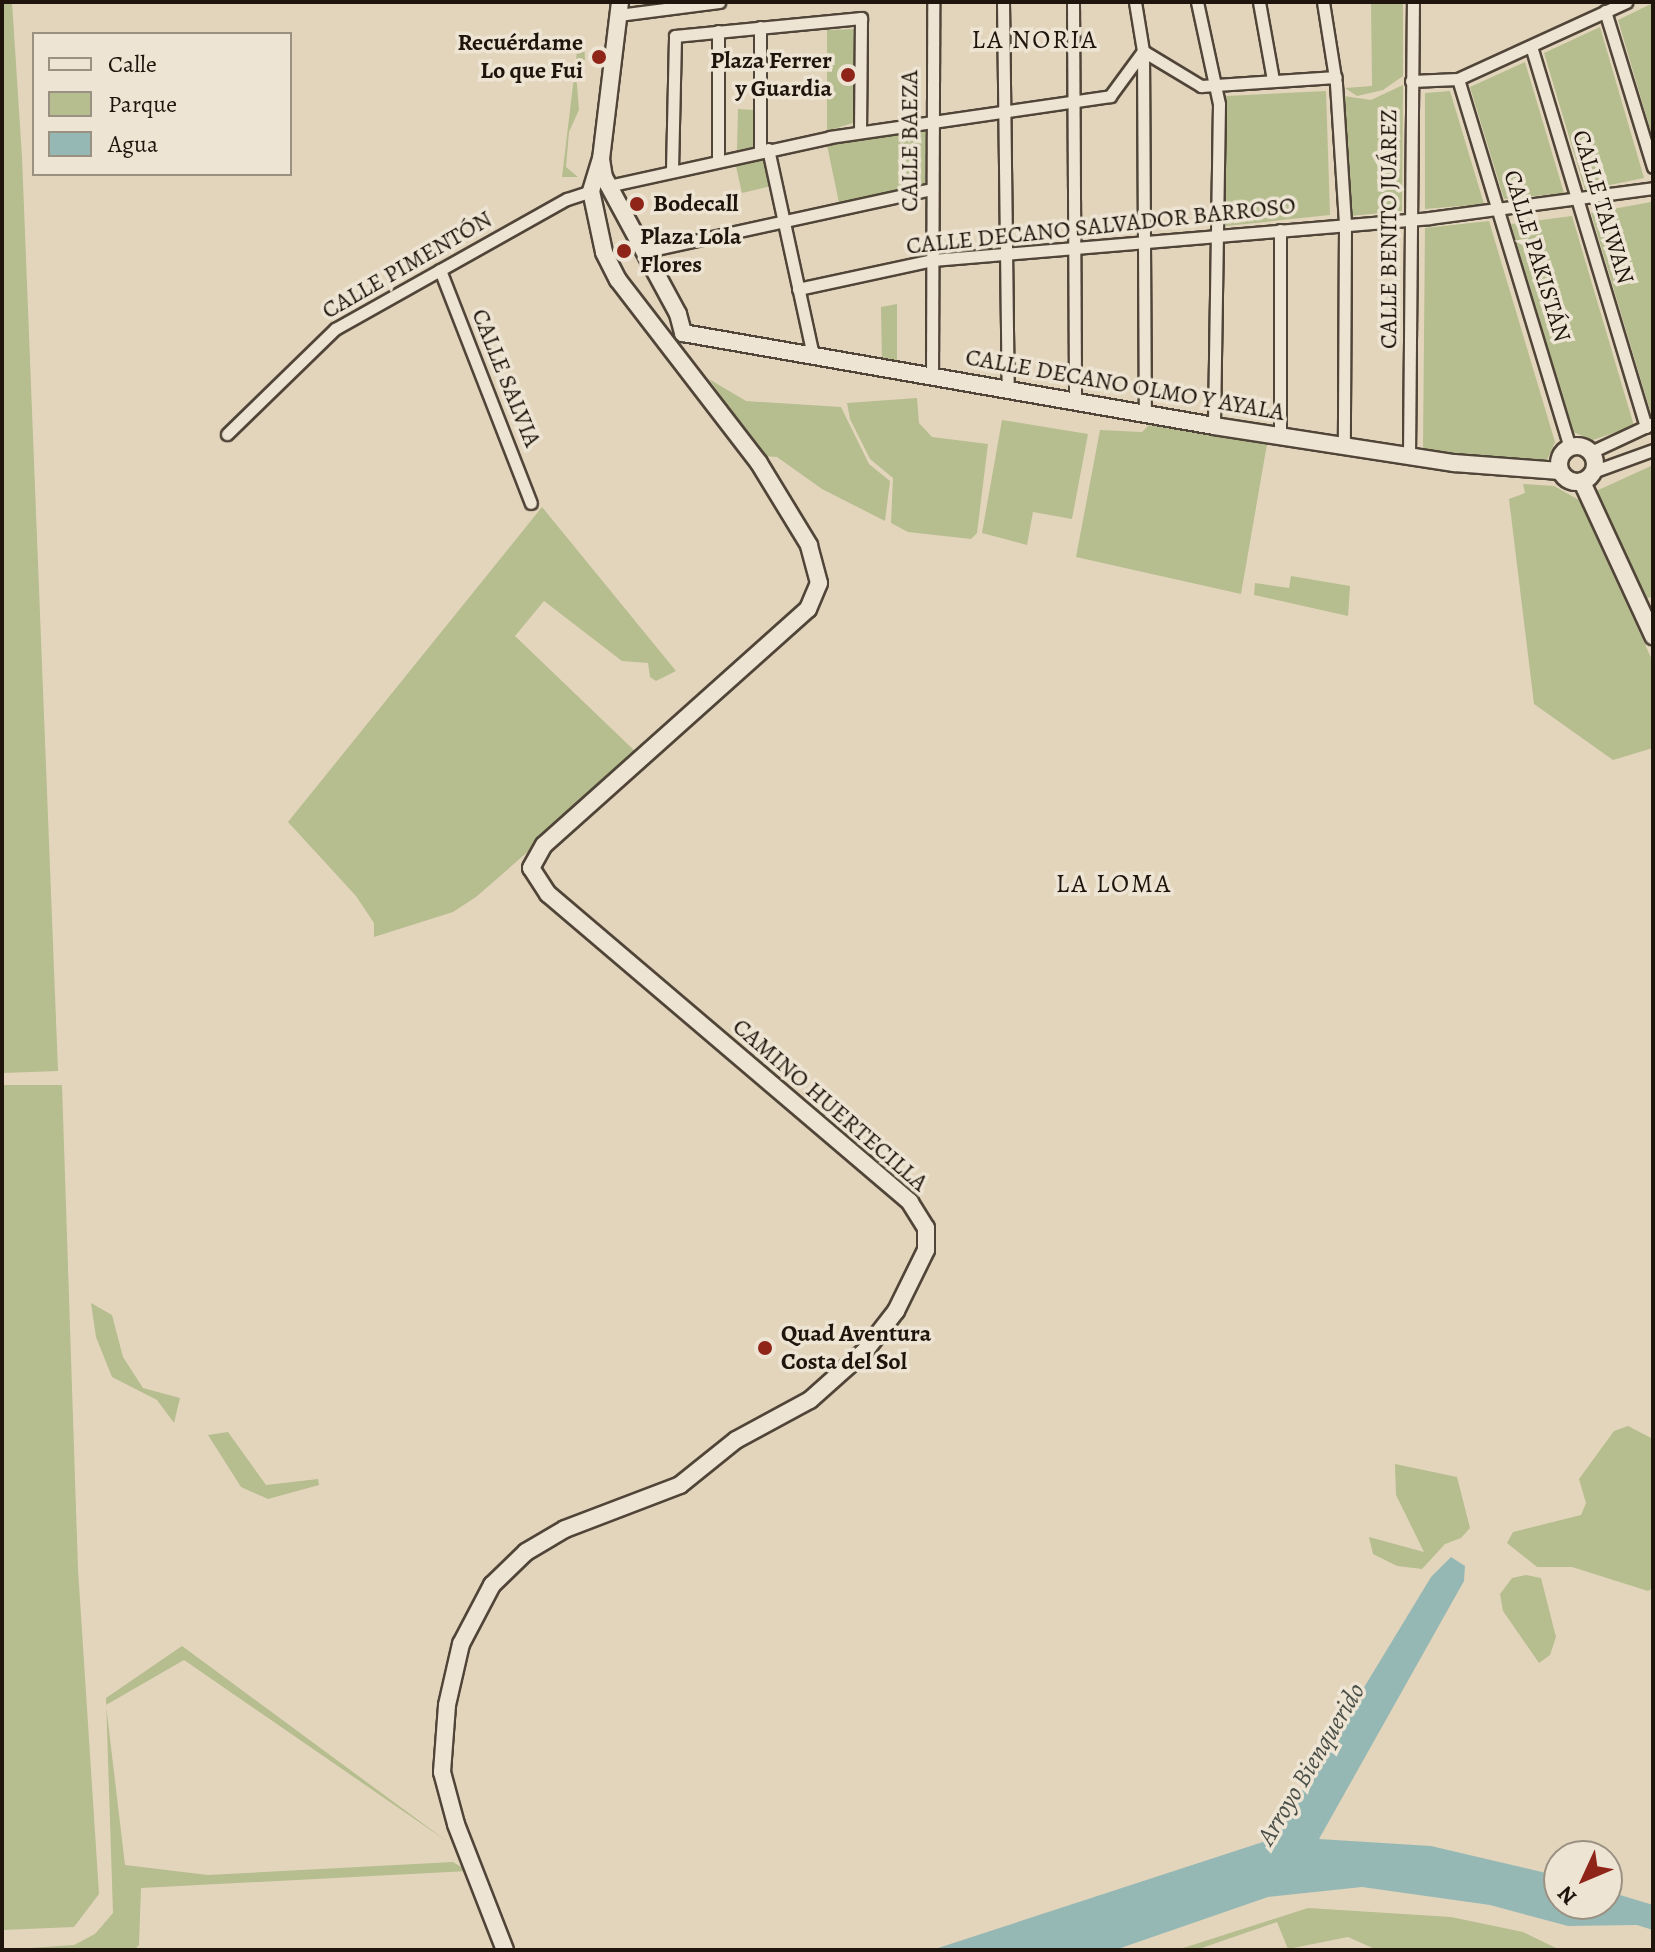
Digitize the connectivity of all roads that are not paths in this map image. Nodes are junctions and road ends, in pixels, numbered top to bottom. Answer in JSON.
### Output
{"nodes":[{"id":1,"x":719,"y":2,"type":"edge"},
{"id":2,"x":933,"y":2,"type":"edge"},
{"id":3,"x":1003,"y":2,"type":"edge"},
{"id":4,"x":1073,"y":2,"type":"edge"},
{"id":5,"x":1135,"y":2,"type":"edge"},
{"id":6,"x":1197,"y":2,"type":"edge"},
{"id":7,"x":1259,"y":2,"type":"edge"},
{"id":8,"x":1323,"y":2,"type":"edge"},
{"id":9,"x":1413,"y":2,"type":"edge"},
{"id":10,"x":1626,"y":2,"type":"edge"},
{"id":11,"x":619,"y":8,"type":"edge"},
{"id":12,"x":1605,"y":11,"type":"junction"},
{"id":13,"x":760,"y":27,"type":"junction"},
{"id":14,"x":718,"y":31,"type":"junction"},
{"id":15,"x":1531,"y":46,"type":"junction"},
{"id":16,"x":1143,"y":51,"type":"junction"},
{"id":17,"x":1336,"y":77,"type":"junction"},
{"id":18,"x":1458,"y":79,"type":"junction"},
{"id":19,"x":1273,"y":80,"type":"junction"},
{"id":20,"x":1411,"y":81,"type":"junction"},
{"id":21,"x":1213,"y":85,"type":"junction"},
{"id":22,"x":1074,"y":100,"type":"junction"},
{"id":23,"x":1004,"y":110,"type":"junction"},
{"id":24,"x":932,"y":120,"type":"junction"},
{"id":25,"x":860,"y":132,"type":"junction"},
{"id":26,"x":764,"y":150,"type":"junction"},
{"id":27,"x":601,"y":159,"type":"junction"},
{"id":28,"x":718,"y":160,"type":"junction"},
{"id":29,"x":1653,"y":167,"type":"edge"},
{"id":30,"x":672,"y":170,"type":"junction"},
{"id":31,"x":608,"y":186,"type":"junction"},
{"id":32,"x":1653,"y":188,"type":"edge"},
{"id":33,"x":932,"y":189,"type":"junction"},
{"id":34,"x":591,"y":191,"type":"junction"},
{"id":35,"x":1578,"y":201,"type":"junction"},
{"id":36,"x":1498,"y":211,"type":"junction"},
{"id":37,"x":1411,"y":219,"type":"junction"},
{"id":38,"x":784,"y":220,"type":"junction"},
{"id":39,"x":1345,"y":225,"type":"junction"},
{"id":40,"x":1280,"y":230,"type":"junction"},
{"id":41,"x":1216,"y":236,"type":"junction"},
{"id":42,"x":1145,"y":241,"type":"junction"},
{"id":43,"x":1075,"y":247,"type":"junction"},
{"id":44,"x":643,"y":252,"type":"junction"},
{"id":45,"x":1005,"y":252,"type":"junction"},
{"id":46,"x":932,"y":260,"type":"junction"},
{"id":47,"x":440,"y":270,"type":"junction"},
{"id":48,"x":798,"y":289,"type":"junction"},
{"id":49,"x":683,"y":333,"type":"junction"},
{"id":50,"x":667,"y":343,"type":"junction"},
{"id":51,"x":813,"y":355,"type":"junction"},
{"id":52,"x":932,"y":377,"type":"junction"},
{"id":53,"x":1008,"y":390,"type":"junction"},
{"id":54,"x":1075,"y":402,"type":"junction"},
{"id":55,"x":1145,"y":414,"type":"junction"},
{"id":56,"x":1649,"y":425,"type":"edge"},
{"id":57,"x":1214,"y":426,"type":"junction"},
{"id":58,"x":227,"y":434,"type":"dead end"},
{"id":59,"x":1280,"y":436,"type":"junction"},
{"id":60,"x":1344,"y":445,"type":"junction"},
{"id":61,"x":1570,"y":447,"type":"junction"},
{"id":62,"x":1653,"y":450,"type":"edge"},
{"id":63,"x":1591,"y":452,"type":"junction"},
{"id":64,"x":1409,"y":455,"type":"junction"},
{"id":65,"x":1560,"y":471,"type":"junction"},
{"id":66,"x":1588,"y":477,"type":"junction"},
{"id":67,"x":531,"y":503,"type":"dead end"},
{"id":68,"x":1648,"y":610,"type":"edge"},
{"id":69,"x":1653,"y":636,"type":"edge"},
{"id":70,"x":505,"y":1950,"type":"edge"}],
"edges":[{"from":1,"to":11,"type":"street"},
{"from":2,"to":24,"type":"street","name":"CALLE BAEZA"},
{"from":3,"to":23,"type":"street"},
{"from":4,"to":22,"type":"street"},
{"from":5,"to":16,"type":"street"},
{"from":6,"to":21,"type":"street"},
{"from":7,"to":19,"type":"street"},
{"from":8,"to":17,"type":"street"},
{"from":9,"to":20,"type":"street","name":"CALLE BENITO JUÁREZ"},
{"from":10,"to":12,"type":"street"},
{"from":11,"to":27,"type":"street"},
{"from":12,"to":15,"type":"street"},
{"from":12,"to":29,"type":"street"},
{"from":13,"to":14,"type":"street"},
{"from":13,"to":25,"type":"street"},
{"from":13,"to":26,"type":"street"},
{"from":14,"to":28,"type":"street"},
{"from":14,"to":30,"type":"street"},
{"from":15,"to":18,"type":"street"},
{"from":15,"to":35,"type":"street","name":"CALLE TAIWAN"},
{"from":16,"to":21,"type":"street"},
{"from":16,"to":22,"type":"street"},
{"from":16,"to":42,"type":"street"},
{"from":17,"to":19,"type":"street"},
{"from":17,"to":39,"type":"street"},
{"from":18,"to":20,"type":"street"},
{"from":18,"to":36,"type":"street","name":"CALLE PAKISTÁN"},
{"from":19,"to":21,"type":"street"},
{"from":20,"to":37,"type":"street","name":"CALLE BENITO JUÁREZ"},
{"from":21,"to":41,"type":"street"},
{"from":22,"to":23,"type":"street"},
{"from":22,"to":43,"type":"street"},
{"from":23,"to":24,"type":"street"},
{"from":23,"to":45,"type":"street"},
{"from":24,"to":25,"type":"street"},
{"from":24,"to":33,"type":"street","name":"CALLE BAEZA"},
{"from":25,"to":26,"type":"street"},
{"from":26,"to":28,"type":"street"},
{"from":26,"to":38,"type":"street"},
{"from":27,"to":31,"type":"street"},
{"from":27,"to":34,"type":"street"},
{"from":28,"to":30,"type":"street"},
{"from":30,"to":31,"type":"street"},
{"from":31,"to":44,"type":"street"},
{"from":32,"to":35,"type":"street","name":"CALLE DECANO SALVADOR BARROSO"},
{"from":33,"to":38,"type":"street"},
{"from":33,"to":46,"type":"street","name":"CALLE BAEZA"},
{"from":34,"to":47,"type":"street","name":"CALLE PIMENTÓN"},
{"from":34,"to":50,"type":"street"},
{"from":35,"to":36,"type":"street","name":"CALLE DECANO SALVADOR BARROSO"},
{"from":35,"to":56,"type":"street","name":"CALLE TAIWAN"},
{"from":36,"to":37,"type":"street","name":"CALLE DECANO SALVADOR BARROSO"},
{"from":36,"to":61,"type":"street","name":"CALLE PAKISTÁN"},
{"from":37,"to":39,"type":"street","name":"CALLE DECANO SALVADOR BARROSO"},
{"from":37,"to":64,"type":"street","name":"CALLE BENITO JUÁREZ"},
{"from":38,"to":44,"type":"street"},
{"from":38,"to":48,"type":"street"},
{"from":39,"to":40,"type":"street","name":"CALLE DECANO SALVADOR BARROSO"},
{"from":39,"to":60,"type":"street"},
{"from":40,"to":41,"type":"street","name":"CALLE DECANO SALVADOR BARROSO"},
{"from":40,"to":59,"type":"street"},
{"from":41,"to":42,"type":"street","name":"CALLE DECANO SALVADOR BARROSO"},
{"from":41,"to":57,"type":"street"},
{"from":42,"to":43,"type":"street","name":"CALLE DECANO SALVADOR BARROSO"},
{"from":42,"to":55,"type":"street"},
{"from":43,"to":45,"type":"street","name":"CALLE DECANO SALVADOR BARROSO"},
{"from":43,"to":54,"type":"street"},
{"from":44,"to":49,"type":"street"},
{"from":45,"to":46,"type":"street","name":"CALLE DECANO SALVADOR BARROSO"},
{"from":45,"to":53,"type":"street"},
{"from":46,"to":48,"type":"street","name":"CALLE DECANO SALVADOR BARROSO"},
{"from":46,"to":52,"type":"street","name":"CALLE BAEZA"},
{"from":47,"to":58,"type":"street","name":"CALLE PIMENTÓN"},
{"from":47,"to":67,"type":"street","name":"CALLE SALVIA"},
{"from":48,"to":51,"type":"street"},
{"from":49,"to":50,"type":"street"},
{"from":49,"to":51,"type":"street","name":"CALLE DECANO OLMO Y AYALA"},
{"from":50,"to":70,"type":"street","name":"CAMINO HUERTECILLA"},
{"from":51,"to":52,"type":"street","name":"CALLE DECANO OLMO Y AYALA"},
{"from":52,"to":53,"type":"street","name":"CALLE DECANO OLMO Y AYALA"},
{"from":53,"to":54,"type":"street","name":"CALLE DECANO OLMO Y AYALA"},
{"from":54,"to":55,"type":"street","name":"CALLE DECANO OLMO Y AYALA"},
{"from":55,"to":57,"type":"street","name":"CALLE DECANO OLMO Y AYALA"},
{"from":56,"to":63,"type":"street"},
{"from":57,"to":59,"type":"street","name":"CALLE DECANO OLMO Y AYALA"},
{"from":59,"to":60,"type":"street","name":"CALLE DECANO OLMO Y AYALA"},
{"from":60,"to":64,"type":"street","name":"CALLE DECANO OLMO Y AYALA"},
{"from":61,"to":63,"type":"street"},
{"from":61,"to":65,"type":"street"},
{"from":62,"to":66,"type":"street"},
{"from":63,"to":66,"type":"street"},
{"from":64,"to":65,"type":"street","name":"CALLE DECANO OLMO Y AYALA"},
{"from":65,"to":66,"type":"street"},
{"from":66,"to":68,"type":"street"},
{"from":68,"to":69,"type":"street"}]}
